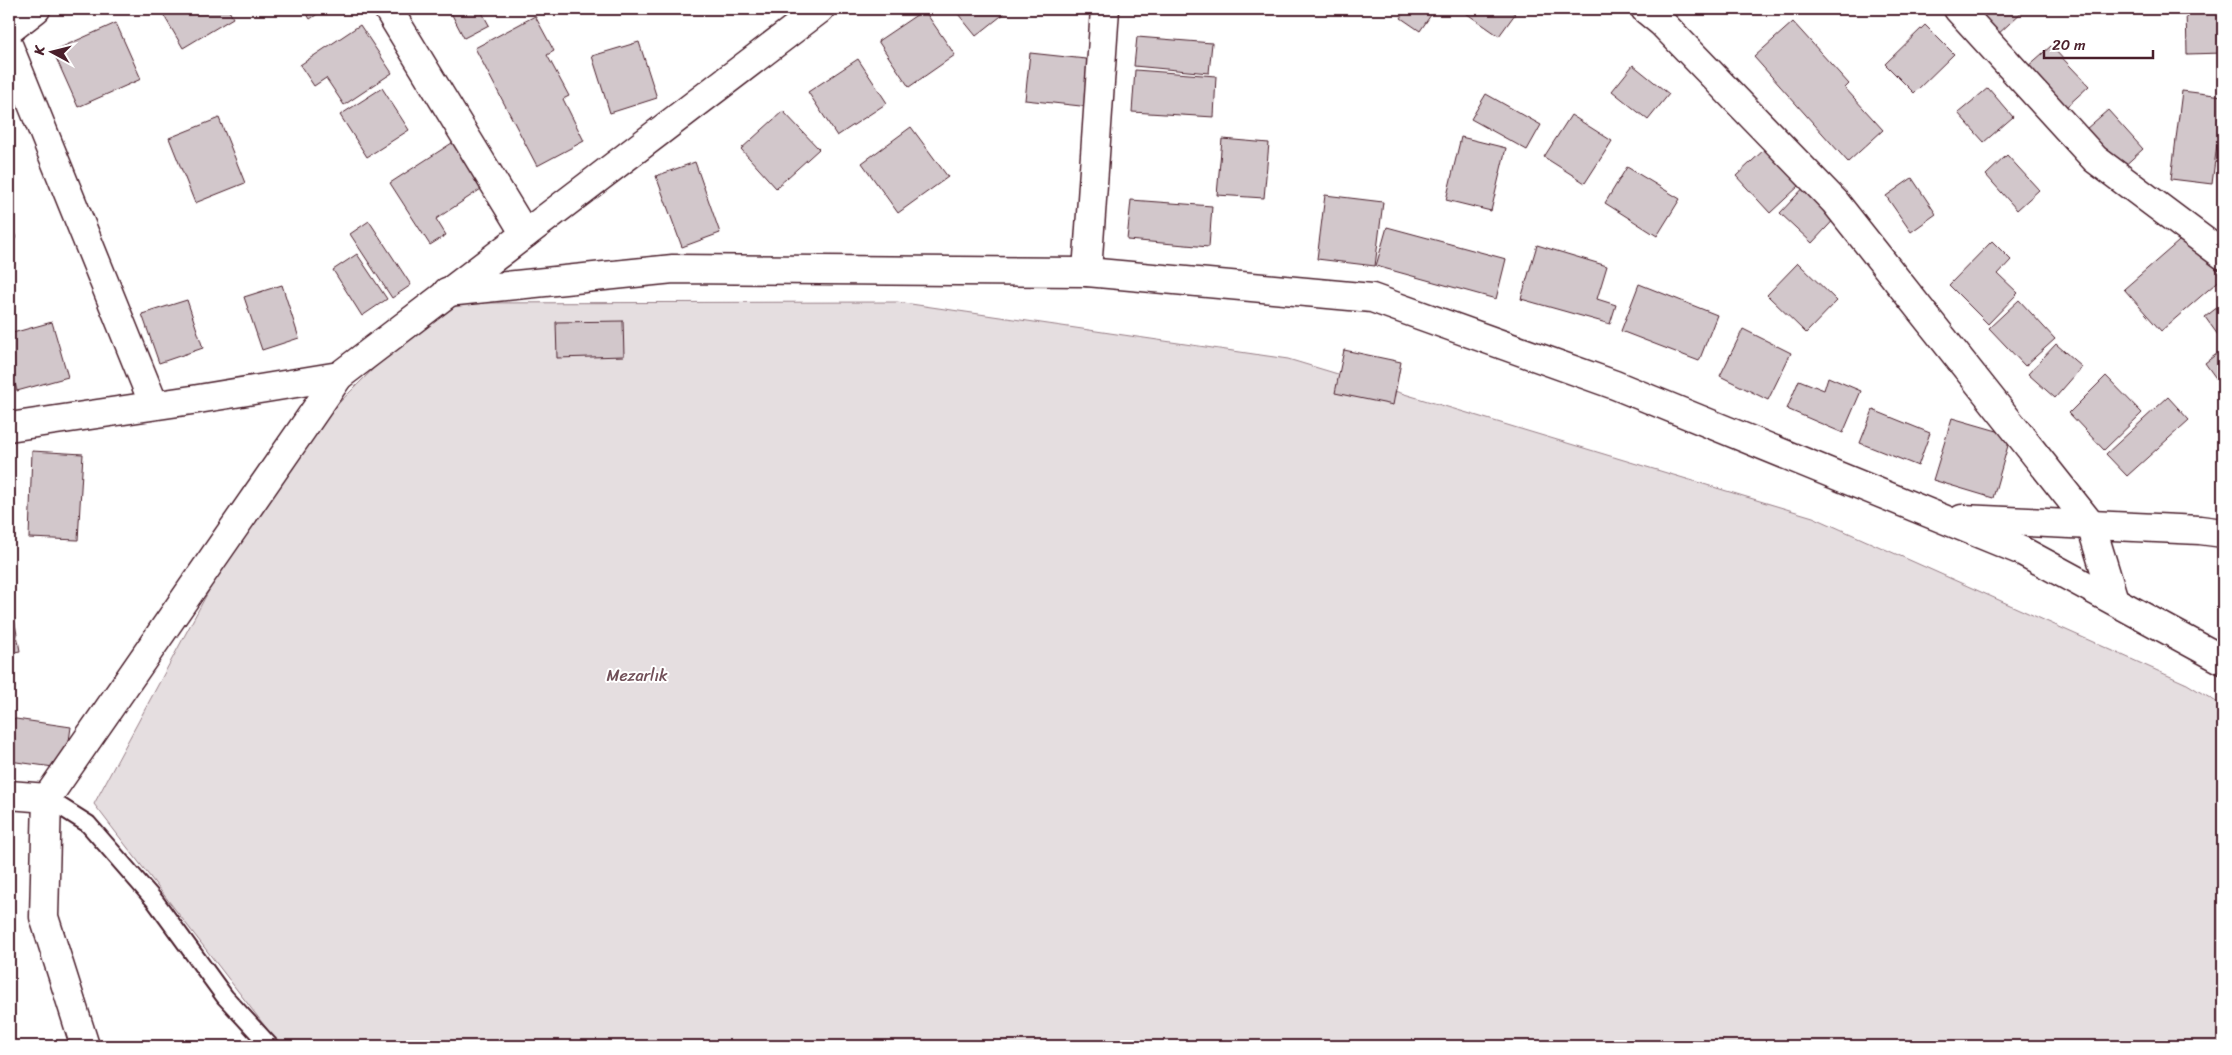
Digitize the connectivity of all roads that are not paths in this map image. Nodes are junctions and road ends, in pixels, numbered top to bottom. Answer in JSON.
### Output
{"nodes":[{"id":1,"x":36,"y":9,"type":"edge"},
{"id":2,"x":388,"y":9,"type":"edge"},
{"id":3,"x":820,"y":9,"type":"edge"},
{"id":4,"x":1105,"y":9,"type":"edge"},
{"id":5,"x":1645,"y":9,"type":"edge"},
{"id":6,"x":1958,"y":9,"type":"edge"},
{"id":7,"x":9,"y":30,"type":"edge"},
{"id":8,"x":9,"y":47,"type":"edge"},
{"id":9,"x":525,"y":234,"type":"junction"},
{"id":10,"x":2223,"y":255,"type":"edge"},
{"id":11,"x":1087,"y":272,"type":"junction"},
{"id":12,"x":447,"y":292,"type":"junction"},
{"id":13,"x":339,"y":376,"type":"junction"},
{"id":14,"x":154,"y":406,"type":"junction"},
{"id":15,"x":9,"y":426,"type":"edge"},
{"id":16,"x":1941,"y":518,"type":"junction"},
{"id":17,"x":2091,"y":525,"type":"junction"},
{"id":18,"x":2223,"y":533,"type":"edge"},
{"id":19,"x":2114,"y":600,"type":"junction"},
{"id":20,"x":2223,"y":660,"type":"edge"},
{"id":21,"x":9,"y":795,"type":"edge"},
{"id":22,"x":47,"y":798,"type":"junction"},
{"id":23,"x":85,"y":1046,"type":"edge"},
{"id":24,"x":270,"y":1046,"type":"edge"}],
"edges":[{"from":1,"to":7,"type":"street"},
{"from":2,"to":9,"type":"street"},
{"from":3,"to":9,"type":"street"},
{"from":4,"to":11,"type":"street"},
{"from":5,"to":17,"type":"street"},
{"from":6,"to":10,"type":"street"},
{"from":8,"to":14,"type":"street"},
{"from":9,"to":12,"type":"street"},
{"from":11,"to":12,"type":"street"},
{"from":11,"to":16,"type":"street"},
{"from":12,"to":13,"type":"street"},
{"from":13,"to":14,"type":"street"},
{"from":13,"to":22,"type":"street"},
{"from":14,"to":15,"type":"street"},
{"from":16,"to":17,"type":"street"},
{"from":16,"to":19,"type":"street"},
{"from":17,"to":18,"type":"street"},
{"from":17,"to":19,"type":"street"},
{"from":19,"to":20,"type":"street"},
{"from":21,"to":22,"type":"street"},
{"from":22,"to":23,"type":"street"},
{"from":22,"to":24,"type":"lane"}]}
